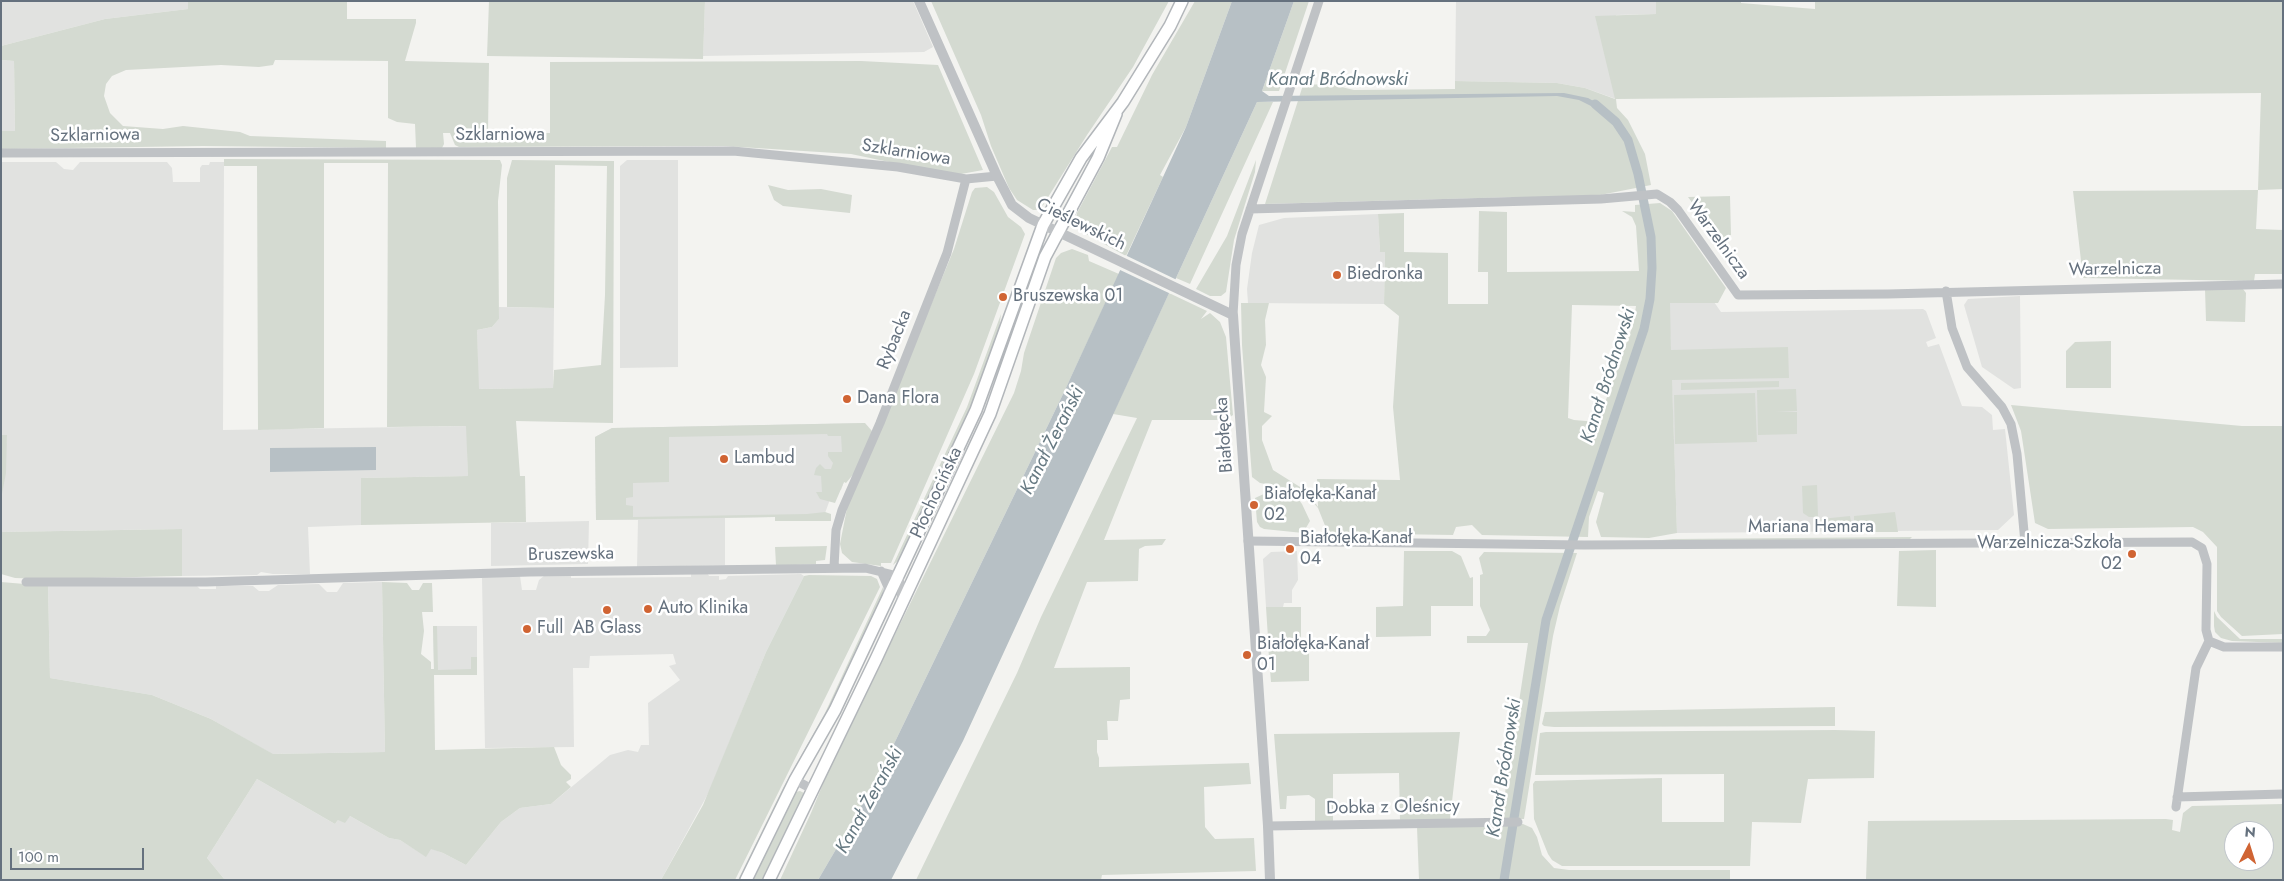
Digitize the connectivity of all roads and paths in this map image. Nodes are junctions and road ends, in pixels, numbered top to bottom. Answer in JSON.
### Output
{"nodes":[{"id":1,"x":919,"y":1,"type":"edge"},
{"id":2,"x":1182,"y":1,"type":"edge"},
{"id":3,"x":1319,"y":1,"type":"edge"},
{"id":4,"x":1120,"y":105,"type":"junction"},
{"id":5,"x":1,"y":153,"type":"edge"},
{"id":6,"x":997,"y":176,"type":"junction"},
{"id":7,"x":966,"y":179,"type":"junction"},
{"id":8,"x":1250,"y":209,"type":"junction"},
{"id":9,"x":1043,"y":225,"type":"junction"},
{"id":10,"x":1058,"y":232,"type":"junction"},
{"id":11,"x":2283,"y":284,"type":"edge"},
{"id":12,"x":1946,"y":291,"type":"junction"},
{"id":13,"x":1233,"y":315,"type":"junction"},
{"id":14,"x":1248,"y":541,"type":"junction"},
{"id":15,"x":2025,"y":542,"type":"junction"},
{"id":16,"x":834,"y":567,"type":"junction"},
{"id":17,"x":881,"y":571,"type":"junction"},
{"id":18,"x":898,"y":576,"type":"junction"},
{"id":19,"x":26,"y":582,"type":"dead end"},
{"id":20,"x":887,"y":599,"type":"junction"},
{"id":21,"x":901,"y":606,"type":"junction"},
{"id":22,"x":2210,"y":641,"type":"junction"},
{"id":23,"x":2283,"y":647,"type":"edge"},
{"id":24,"x":795,"y":780,"type":"junction"},
{"id":25,"x":812,"y":789,"type":"junction"},
{"id":26,"x":2283,"y":794,"type":"edge"},
{"id":27,"x":2177,"y":797,"type":"junction"},
{"id":28,"x":2176,"y":807,"type":"dead end"},
{"id":29,"x":1518,"y":822,"type":"dead end"},
{"id":30,"x":1268,"y":826,"type":"junction"},
{"id":31,"x":746,"y":880,"type":"edge"},
{"id":32,"x":769,"y":880,"type":"edge"},
{"id":33,"x":1270,"y":880,"type":"edge"}],
"edges":[{"from":1,"to":6,"type":"street","name":"Cieślewskich"},
{"from":2,"to":4,"type":"main road","name":"Płochocińska"},
{"from":3,"to":8,"type":"street","name":"Białołęcka"},
{"from":4,"to":9,"type":"main road","name":"Płochocińska"},
{"from":4,"to":10,"type":"main road","name":"Płochocińska"},
{"from":5,"to":7,"type":"street","name":"Szklarniowa"},
{"from":6,"to":7,"type":"street","name":"Szklarniowa"},
{"from":6,"to":9,"type":"street","name":"Cieślewskich"},
{"from":7,"to":16,"type":"street","name":"Rybacka"},
{"from":8,"to":12,"type":"street","name":"Warzelnicza"},
{"from":8,"to":13,"type":"street","name":"Białołęcka"},
{"from":9,"to":10,"type":"street","name":"Cieślewskich"},
{"from":9,"to":18,"type":"main road","name":"Płochocińska"},
{"from":10,"to":13,"type":"street","name":"Cieślewskich"},
{"from":10,"to":21,"type":"main road","name":"Płochocińska"},
{"from":11,"to":12,"type":"street","name":"Warzelnicza"},
{"from":12,"to":15,"type":"street"},
{"from":13,"to":14,"type":"street","name":"Białołęcka"},
{"from":14,"to":15,"type":"street","name":"Mariana Hemara"},
{"from":14,"to":30,"type":"street","name":"Białołęcka"},
{"from":15,"to":22,"type":"street","name":"Mariana Hemara"},
{"from":16,"to":17,"type":"street","name":"Bruszewska"},
{"from":16,"to":19,"type":"street","name":"Bruszewska"},
{"from":17,"to":18,"type":"street","name":"Bruszewska"},
{"from":17,"to":20,"type":"street"},
{"from":18,"to":20,"type":"main road","name":"Płochocińska"},
{"from":18,"to":21,"type":"street"},
{"from":20,"to":24,"type":"main road","name":"Płochocińska"},
{"from":21,"to":25,"type":"main road","name":"Płochocińska"},
{"from":22,"to":23,"type":"street"},
{"from":22,"to":27,"type":"street"},
{"from":24,"to":25,"type":"street"},
{"from":24,"to":31,"type":"main road","name":"Płochocińska"},
{"from":25,"to":32,"type":"main road","name":"Płochocińska"},
{"from":26,"to":27,"type":"street"},
{"from":27,"to":28,"type":"street"},
{"from":29,"to":30,"type":"street","name":"Dobka z Oleśnicy"},
{"from":30,"to":33,"type":"street","name":"Białołęcka"}]}
